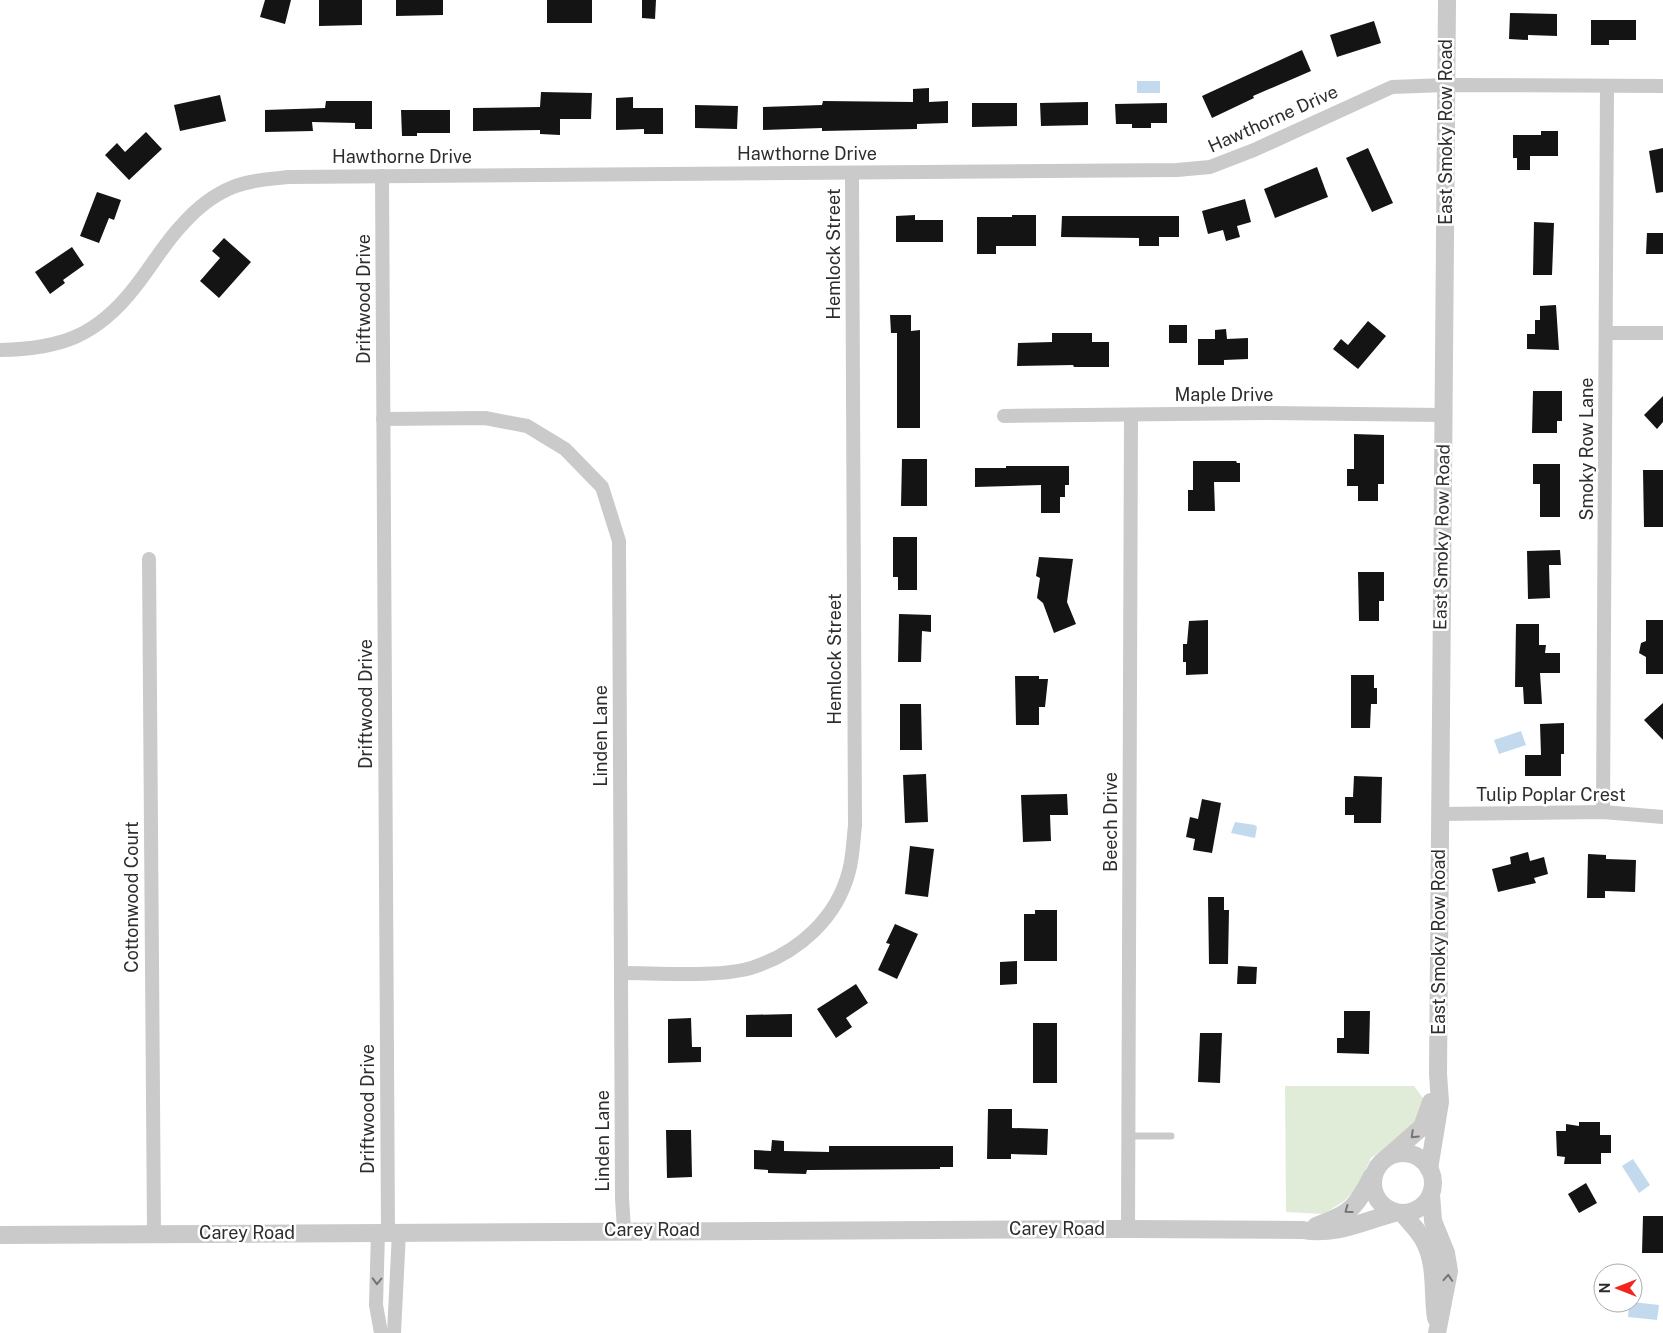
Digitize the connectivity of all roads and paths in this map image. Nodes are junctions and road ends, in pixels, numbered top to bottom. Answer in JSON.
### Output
{"nodes":[{"id":1,"x":1447,"y":0,"type":"edge"},
{"id":2,"x":1446,"y":85,"type":"junction"},
{"id":3,"x":1607,"y":86,"type":"junction"},
{"id":4,"x":1663,"y":86,"type":"edge"},
{"id":5,"x":852,"y":173,"type":"junction"},
{"id":6,"x":382,"y":176,"type":"junction"},
{"id":7,"x":1606,"y":333,"type":"junction"},
{"id":8,"x":1663,"y":333,"type":"edge"},
{"id":9,"x":0,"y":350,"type":"edge"},
{"id":10,"x":1131,"y":415,"type":"junction"},
{"id":11,"x":1444,"y":415,"type":"junction"},
{"id":12,"x":1004,"y":416,"type":"dead end"},
{"id":13,"x":382,"y":418,"type":"junction"},
{"id":14,"x":149,"y":559,"type":"dead end"},
{"id":15,"x":1603,"y":812,"type":"junction"},
{"id":16,"x":1439,"y":814,"type":"junction"},
{"id":17,"x":1663,"y":817,"type":"edge"},
{"id":18,"x":622,"y":973,"type":"junction"},
{"id":19,"x":1438,"y":1074,"type":"junction"},
{"id":20,"x":1128,"y":1136,"type":"junction"},
{"id":21,"x":1171,"y":1136,"type":"dead end"},
{"id":22,"x":1388,"y":1157,"type":"junction"},
{"id":23,"x":1430,"y":1169,"type":"junction"},
{"id":24,"x":1375,"y":1171,"type":"junction"},
{"id":25,"x":1431,"y":1194,"type":"junction"},
{"id":26,"x":1398,"y":1213,"type":"junction"},
{"id":27,"x":1128,"y":1229,"type":"junction"},
{"id":28,"x":624,"y":1230,"type":"junction"},
{"id":29,"x":1303,"y":1230,"type":"junction"},
{"id":30,"x":388,"y":1232,"type":"junction"},
{"id":31,"x":154,"y":1233,"type":"junction"},
{"id":32,"x":0,"y":1235,"type":"edge"},
{"id":33,"x":1438,"y":1329,"type":"edge"},
{"id":34,"x":381,"y":1333,"type":"edge"},
{"id":35,"x":394,"y":1333,"type":"edge"}],
"edges":[{"from":1,"to":2,"type":"street","name":"East Smoky Row Road"},
{"from":2,"to":3,"type":"street","name":"Hawthorne Drive"},
{"from":2,"to":5,"type":"street","name":"Hawthorne Drive"},
{"from":2,"to":11,"type":"street","name":"East Smoky Row Road"},
{"from":3,"to":4,"type":"street","name":"Hawthorne Drive"},
{"from":3,"to":7,"type":"street","name":"Smoky Row Lane"},
{"from":5,"to":6,"type":"street","name":"Hawthorne Drive"},
{"from":5,"to":18,"type":"street","name":"Hemlock Street"},
{"from":6,"to":9,"type":"street","name":"Hawthorne Drive"},
{"from":6,"to":13,"type":"street","name":"Driftwood Drive"},
{"from":7,"to":8,"type":"street"},
{"from":7,"to":15,"type":"street","name":"Smoky Row Lane"},
{"from":10,"to":11,"type":"street","name":"Maple Drive"},
{"from":10,"to":12,"type":"street","name":"Maple Drive"},
{"from":10,"to":20,"type":"street","name":"Beech Drive"},
{"from":11,"to":16,"type":"street","name":"East Smoky Row Road"},
{"from":13,"to":18,"type":"street","name":"Linden Lane"},
{"from":13,"to":30,"type":"street","name":"Driftwood Drive"},
{"from":14,"to":31,"type":"street","name":"Cottonwood Court"},
{"from":15,"to":16,"type":"street","name":"Tulip Poplar Crest"},
{"from":15,"to":17,"type":"street","name":"Tulip Poplar Crest"},
{"from":16,"to":19,"type":"street","name":"East Smoky Row Road"},
{"from":18,"to":28,"type":"street","name":"Linden Lane"},
{"from":19,"to":22,"type":"street","name":"East Smoky Row Road","one_way":true},
{"from":19,"to":23,"type":"street","name":"East Smoky Row Road"},
{"from":20,"to":21,"type":"lane"},
{"from":20,"to":27,"type":"street","name":"Beech Drive"},
{"from":22,"to":23,"type":"street"},
{"from":22,"to":24,"type":"street"},
{"from":23,"to":25,"type":"street"},
{"from":24,"to":26,"type":"street"},
{"from":24,"to":29,"type":"street","name":"Carey Road","one_way":true},
{"from":25,"to":26,"type":"street"},
{"from":33,"to":25,"type":"street","one_way":true},
{"from":26,"to":29,"type":"street","name":"Carey Road"},
{"from":26,"to":33,"type":"street"},
{"from":27,"to":28,"type":"street","name":"Carey Road"},
{"from":27,"to":29,"type":"street","name":"Carey Road"},
{"from":28,"to":30,"type":"street","name":"Carey Road"},
{"from":30,"to":31,"type":"street","name":"Carey Road"},
{"from":30,"to":34,"type":"street","one_way":true},
{"from":30,"to":35,"type":"street","name":"Driftwood Drive"},
{"from":31,"to":32,"type":"street","name":"Carey Road"}]}
